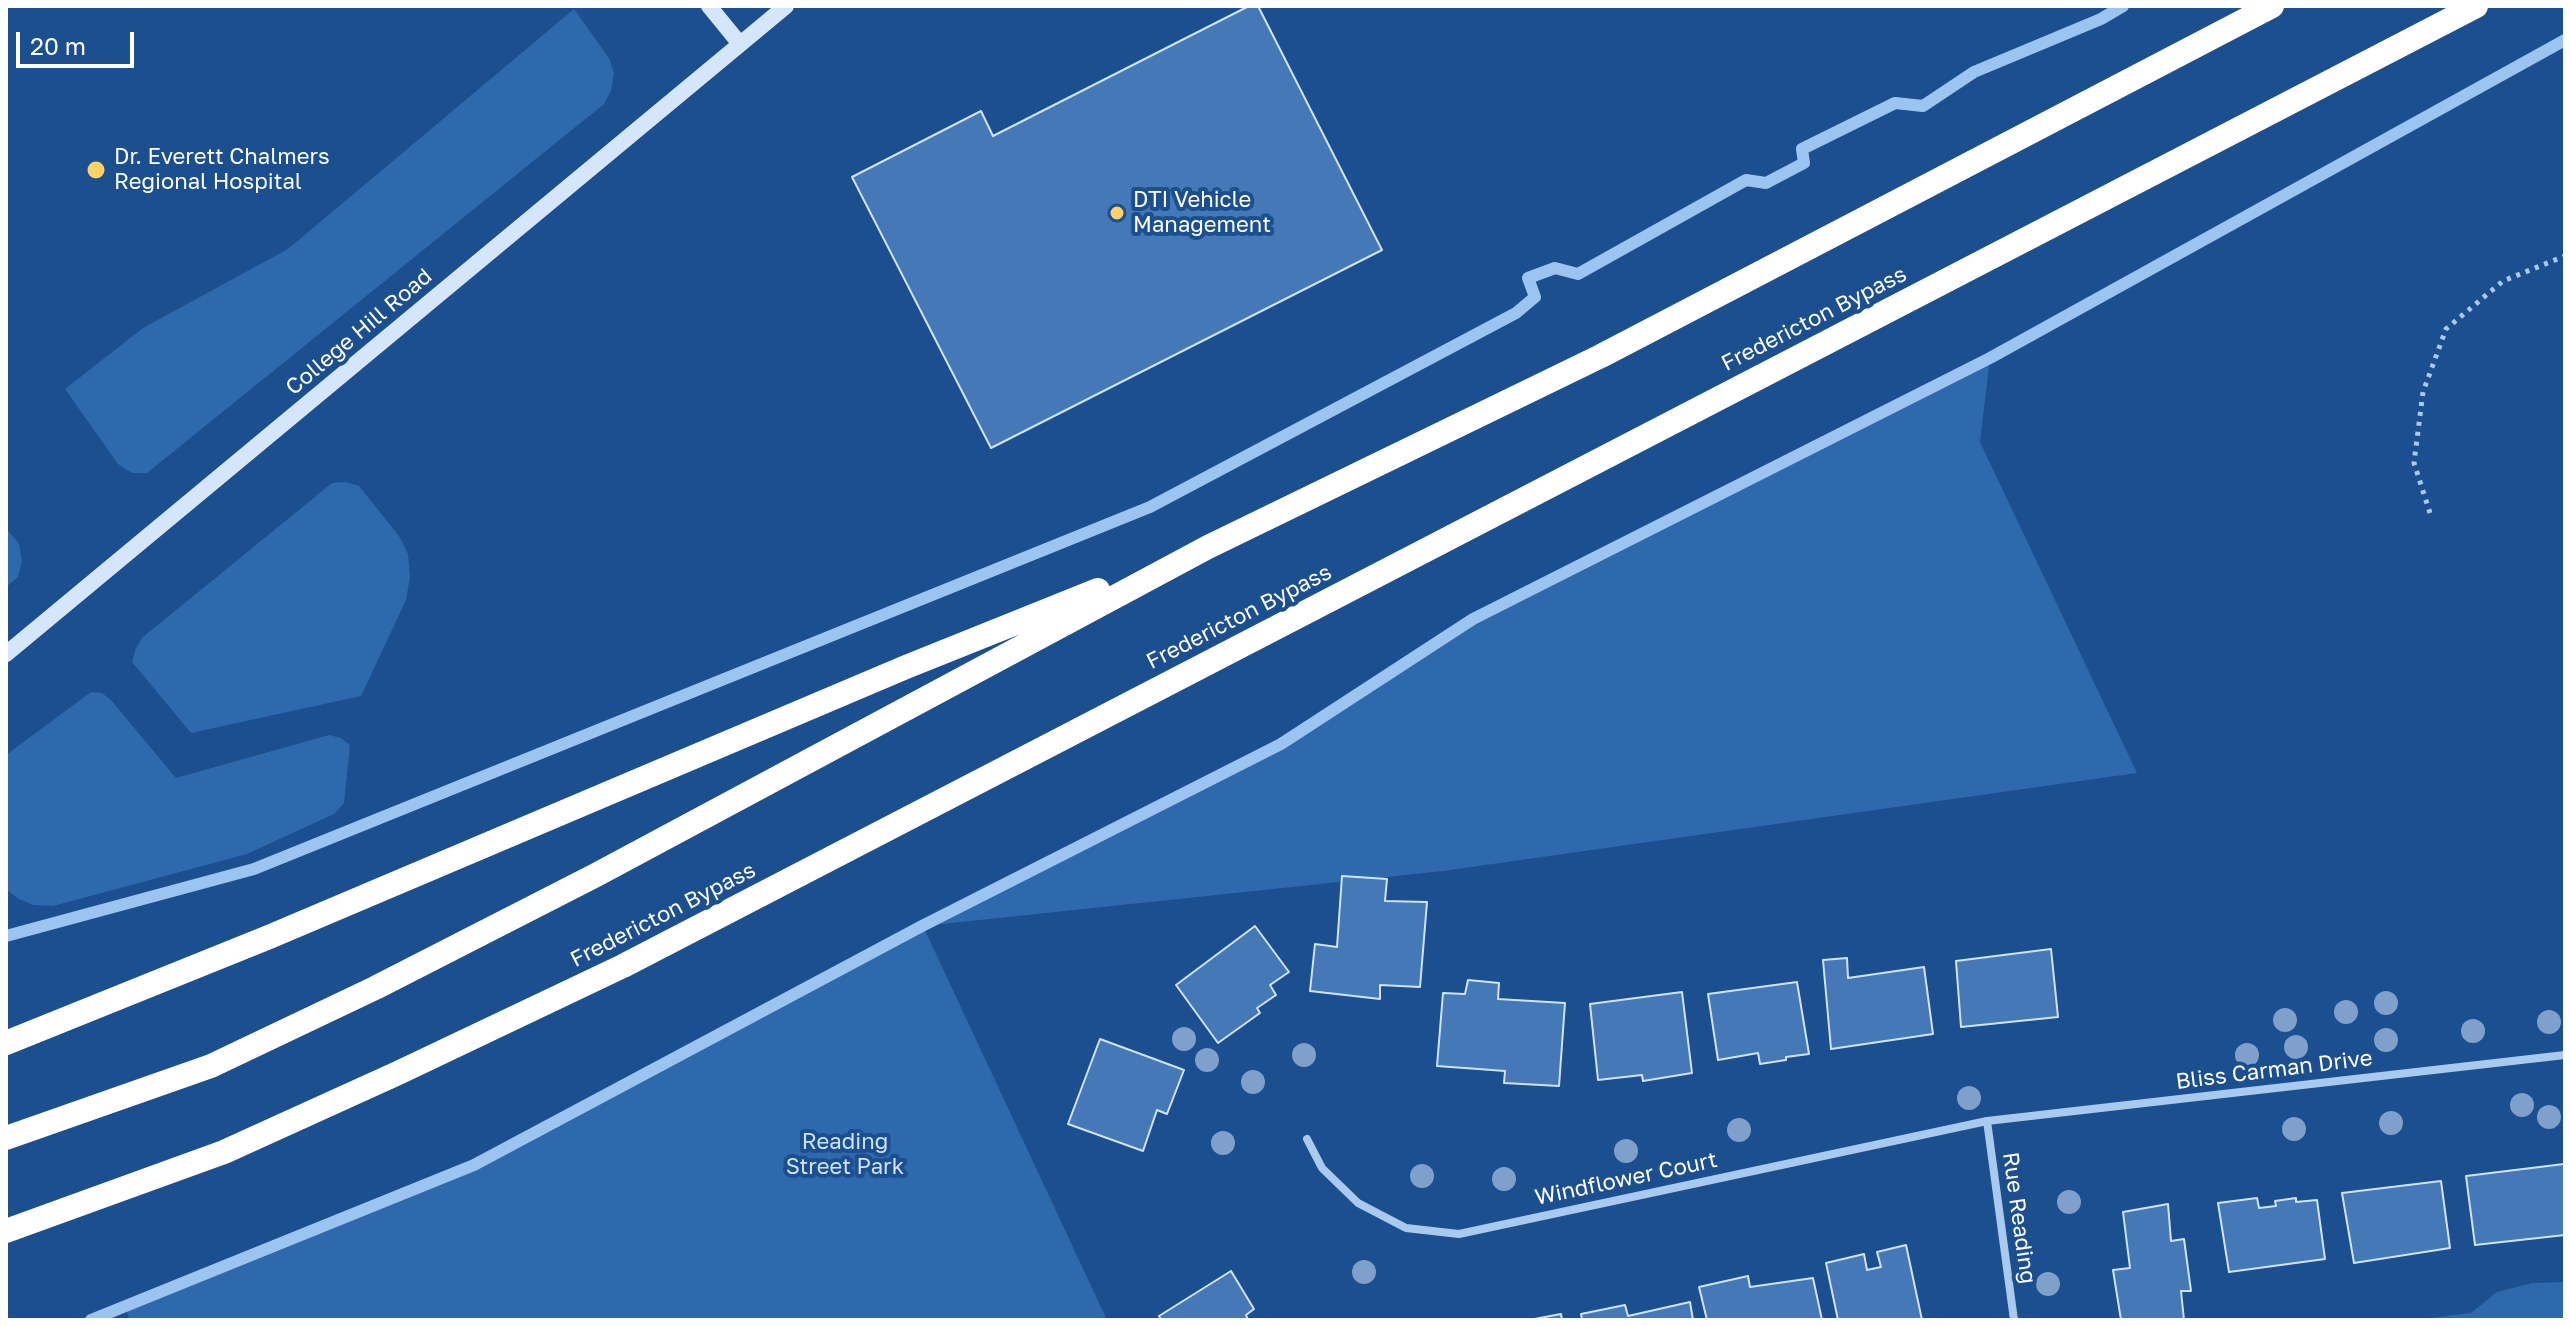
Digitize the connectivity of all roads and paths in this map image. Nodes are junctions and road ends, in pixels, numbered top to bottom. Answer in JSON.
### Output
{"nodes":[{"id":1,"x":709,"y":6,"type":"edge"},
{"id":2,"x":786,"y":6,"type":"edge"},
{"id":3,"x":2272,"y":6,"type":"edge"},
{"id":4,"x":2476,"y":6,"type":"edge"},
{"id":5,"x":740,"y":44,"type":"junction"},
{"id":6,"x":2565,"y":256,"type":"edge"},
{"id":7,"x":2430,"y":513,"type":"dead end"},
{"id":8,"x":1208,"y":547,"type":"junction"},
{"id":9,"x":6,"y":654,"type":"edge"},
{"id":10,"x":6,"y":1043,"type":"edge"},
{"id":11,"x":2565,"y":1055,"type":"edge"},
{"id":12,"x":1987,"y":1121,"type":"junction"},
{"id":13,"x":6,"y":1138,"type":"edge"},
{"id":14,"x":1307,"y":1139,"type":"dead end"},
{"id":15,"x":6,"y":1231,"type":"edge"},
{"id":16,"x":2014,"y":1320,"type":"edge"}],
"edges":[{"from":1,"to":5,"type":"street"},
{"from":2,"to":5,"type":"street","name":"College Hill Road"},
{"from":3,"to":8,"type":"highway"},
{"from":4,"to":15,"type":"highway","name":"Fredericton Bypass"},
{"from":5,"to":9,"type":"street","name":"College Hill Road"},
{"from":6,"to":7,"type":"path"},
{"from":8,"to":10,"type":"highway"},
{"from":8,"to":13,"type":"highway"},
{"from":11,"to":12,"type":"street","name":"Bliss Carman Drive"},
{"from":12,"to":14,"type":"street","name":"Windflower Court"},
{"from":12,"to":16,"type":"street","name":"Rue Reading"}]}
